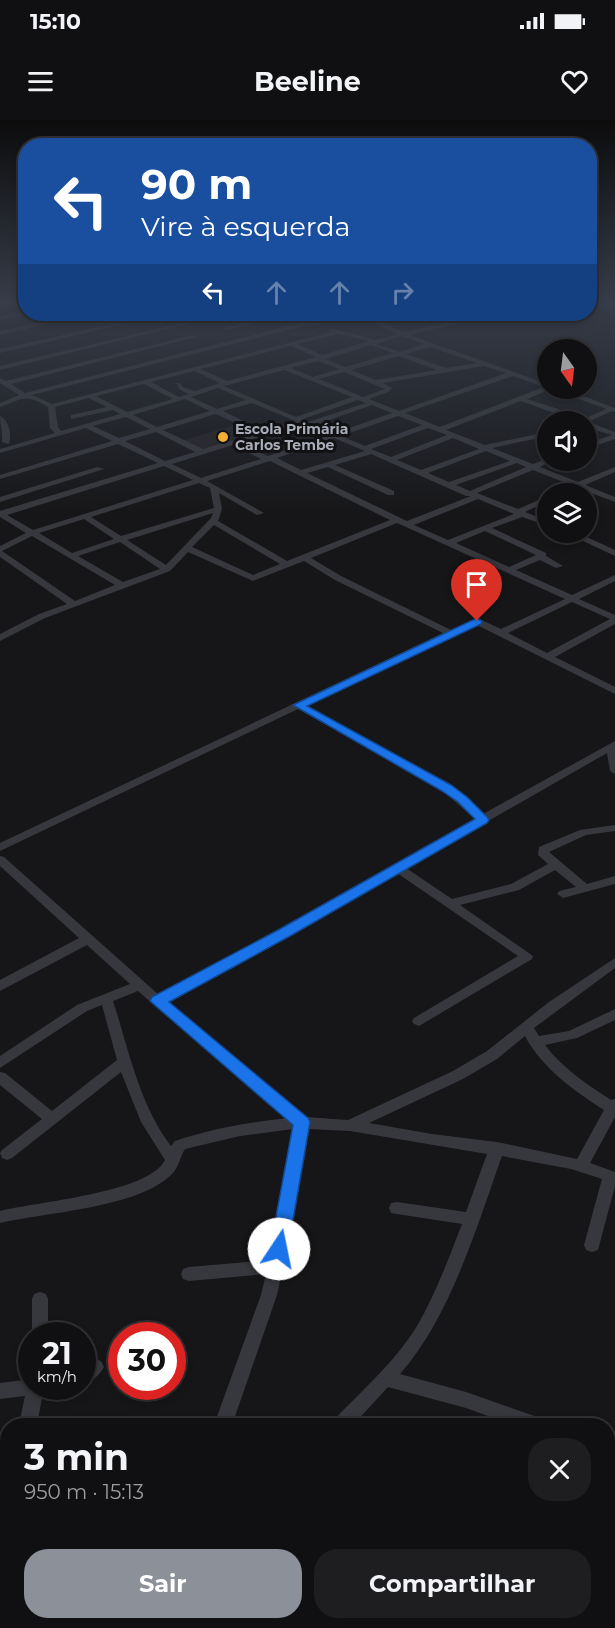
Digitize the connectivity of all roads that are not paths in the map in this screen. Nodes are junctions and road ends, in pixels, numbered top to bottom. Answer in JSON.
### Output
{"nodes":[{"id":1,"x":48,"y":372,"type":"edge"},
{"id":2,"x":86,"y":372,"type":"edge"},
{"id":3,"x":114,"y":372,"type":"edge"},
{"id":4,"x":134,"y":372,"type":"edge"},
{"id":5,"x":182,"y":372,"type":"edge"},
{"id":6,"x":201,"y":372,"type":"edge"},
{"id":7,"x":268,"y":372,"type":"edge"},
{"id":8,"x":296,"y":372,"type":"edge"},
{"id":9,"x":339,"y":372,"type":"edge"},
{"id":10,"x":354,"y":372,"type":"edge"},
{"id":11,"x":439,"y":372,"type":"edge"},
{"id":12,"x":506,"y":372,"type":"edge"},
{"id":13,"x":41,"y":374,"type":"joint"},
{"id":14,"x":511,"y":374,"type":"junction"},
{"id":15,"x":94,"y":377,"type":"junction"},
{"id":16,"x":312,"y":379,"type":"junction"},
{"id":17,"x":148,"y":381,"type":"junction"},
{"id":18,"x":72,"y":382,"type":"junction"},
{"id":19,"x":377,"y":382,"type":"junction"},
{"id":20,"x":6,"y":383,"type":"edge"},
{"id":21,"x":537,"y":383,"type":"edge"},
{"id":22,"x":178,"y":384,"type":"dead end"},
{"id":23,"x":222,"y":384,"type":"junction"},
{"id":24,"x":0,"y":388,"type":"edge"},
{"id":25,"x":115,"y":389,"type":"junction"},
{"id":26,"x":537,"y":392,"type":"edge"},
{"id":27,"x":195,"y":394,"type":"junction"},
{"id":28,"x":24,"y":395,"type":"junction"},
{"id":29,"x":90,"y":396,"type":"junction"},
{"id":30,"x":182,"y":398,"type":"junction"},
{"id":31,"x":362,"y":398,"type":"junction"},
{"id":32,"x":521,"y":399,"type":"junction"},
{"id":33,"x":584,"y":399,"type":"edge"},
{"id":34,"x":139,"y":400,"type":"dead end"},
{"id":35,"x":253,"y":400,"type":"junction"},
{"id":36,"x":615,"y":400,"type":"edge"},
{"id":37,"x":373,"y":403,"type":"junction"},
{"id":38,"x":0,"y":405,"type":"edge"},
{"id":39,"x":601,"y":405,"type":"junction"},
{"id":40,"x":51,"y":406,"type":"junction"},
{"id":41,"x":113,"y":408,"type":"junction"},
{"id":42,"x":149,"y":408,"type":"junction"},
{"id":43,"x":613,"y":409,"type":"edge"},
{"id":44,"x":216,"y":411,"type":"junction"},
{"id":45,"x":554,"y":411,"type":"edge"},
{"id":46,"x":398,"y":413,"type":"junction"},
{"id":47,"x":125,"y":415,"type":"junction"},
{"id":48,"x":597,"y":416,"type":"edge"},
{"id":49,"x":74,"y":417,"type":"dead end"},
{"id":50,"x":1,"y":421,"type":"edge"},
{"id":51,"x":303,"y":421,"type":"junction"},
{"id":52,"x":429,"y":425,"type":"junction"},
{"id":53,"x":87,"y":426,"type":"junction"},
{"id":54,"x":597,"y":428,"type":"edge"},
{"id":55,"x":156,"y":429,"type":"junction"},
{"id":56,"x":440,"y":430,"type":"junction"},
{"id":57,"x":264,"y":433,"type":"junction"},
{"id":58,"x":60,"y":434,"type":"junction"},
{"id":59,"x":454,"y":435,"type":"junction"},
{"id":60,"x":335,"y":436,"type":"junction"},
{"id":61,"x":537,"y":436,"type":"edge"},
{"id":62,"x":615,"y":436,"type":"edge"},
{"id":63,"x":117,"y":441,"type":"junction"},
{"id":64,"x":28,"y":442,"type":"junction"},
{"id":65,"x":233,"y":442,"type":"junction"},
{"id":66,"x":3,"y":443,"type":"edge"},
{"id":67,"x":597,"y":443,"type":"edge"},
{"id":68,"x":484,"y":448,"type":"junction"},
{"id":69,"x":368,"y":450,"type":"junction"},
{"id":70,"x":0,"y":451,"type":"edge"},
{"id":71,"x":202,"y":452,"type":"junction"},
{"id":72,"x":74,"y":454,"type":"junction"},
{"id":73,"x":83,"y":459,"type":"dead end"},
{"id":74,"x":270,"y":459,"type":"junction"},
{"id":75,"x":390,"y":460,"type":"junction"},
{"id":76,"x":516,"y":462,"type":"junction"},
{"id":77,"x":92,"y":464,"type":"dead end"},
{"id":78,"x":328,"y":464,"type":"junction"},
{"id":79,"x":165,"y":465,"type":"junction"},
{"id":80,"x":537,"y":465,"type":"edge"},
{"id":81,"x":531,"y":467,"type":"junction"},
{"id":82,"x":100,"y":469,"type":"junction"},
{"id":83,"x":613,"y":471,"type":"edge"},
{"id":84,"x":301,"y":472,"type":"junction"},
{"id":85,"x":421,"y":473,"type":"junction"},
{"id":86,"x":0,"y":477,"type":"edge"},
{"id":87,"x":117,"y":479,"type":"junction"},
{"id":88,"x":200,"y":482,"type":"junction"},
{"id":89,"x":571,"y":483,"type":"edge"},
{"id":90,"x":581,"y":483,"type":"edge"},
{"id":91,"x":448,"y":485,"type":"junction"},
{"id":92,"x":214,"y":487,"type":"junction"},
{"id":93,"x":391,"y":493,"type":"dead end"},
{"id":94,"x":597,"y":493,"type":"edge"},
{"id":95,"x":472,"y":495,"type":"junction"},
{"id":96,"x":0,"y":500,"type":"edge"},
{"id":97,"x":615,"y":500,"type":"edge"},
{"id":98,"x":537,"y":504,"type":"edge"},
{"id":99,"x":218,"y":509,"type":"junction"},
{"id":100,"x":260,"y":513,"type":"dead end"},
{"id":101,"x":519,"y":513,"type":"junction"},
{"id":102,"x":0,"y":514,"type":"edge"},
{"id":103,"x":87,"y":517,"type":"junction"},
{"id":104,"x":397,"y":520,"type":"junction"},
{"id":105,"x":537,"y":520,"type":"edge"},
{"id":106,"x":213,"y":521,"type":"junction"},
{"id":107,"x":408,"y":524,"type":"junction"},
{"id":108,"x":487,"y":528,"type":"junction"},
{"id":109,"x":34,"y":532,"type":"junction"},
{"id":110,"x":120,"y":540,"type":"junction"},
{"id":111,"x":452,"y":542,"type":"junction"},
{"id":112,"x":592,"y":543,"type":"edge"},
{"id":113,"x":189,"y":549,"type":"junction"},
{"id":114,"x":0,"y":551,"type":"edge"},
{"id":115,"x":615,"y":554,"type":"edge"},
{"id":116,"x":73,"y":555,"type":"junction"},
{"id":117,"x":540,"y":556,"type":"junction"},
{"id":118,"x":306,"y":558,"type":"junction"},
{"id":119,"x":288,"y":565,"type":"junction"},
{"id":120,"x":559,"y":566,"type":"dead end"},
{"id":121,"x":167,"y":569,"type":"junction"},
{"id":122,"x":511,"y":569,"type":"junction"},
{"id":123,"x":615,"y":578,"type":"edge"},
{"id":124,"x":123,"y":586,"type":"junction"},
{"id":125,"x":571,"y":598,"type":"junction"},
{"id":126,"x":72,"y":603,"type":"junction"},
{"id":127,"x":615,"y":619,"type":"edge"},
{"id":128,"x":450,"y":633,"type":"junction"},
{"id":129,"x":501,"y":633,"type":"junction"},
{"id":130,"x":0,"y":638,"type":"edge"},
{"id":131,"x":549,"y":656,"type":"junction"},
{"id":132,"x":615,"y":691,"type":"edge"},
{"id":133,"x":298,"y":705,"type":"junction"},
{"id":134,"x":613,"y":746,"type":"edge"},
{"id":135,"x":615,"y":771,"type":"edge"},
{"id":136,"x":483,"y":820,"type":"junction"},
{"id":137,"x":615,"y":828,"type":"edge"},
{"id":138,"x":0,"y":847,"type":"edge"},
{"id":139,"x":1,"y":863,"type":"edge"},
{"id":140,"x":556,"y":865,"type":"junction"},
{"id":141,"x":398,"y":868,"type":"junction"},
{"id":142,"x":615,"y":880,"type":"edge"},
{"id":143,"x":585,"y":888,"type":"junction"},
{"id":144,"x":562,"y":894,"type":"dead end"},
{"id":145,"x":452,"y":903,"type":"junction"},
{"id":146,"x":87,"y":939,"type":"junction"},
{"id":147,"x":615,"y":962,"type":"edge"},
{"id":148,"x":140,"y":985,"type":"junction"},
{"id":149,"x":0,"y":986,"type":"edge"},
{"id":150,"x":106,"y":998,"type":"junction"},
{"id":151,"x":158,"y":1001,"type":"junction"},
{"id":152,"x":615,"y":1014,"type":"edge"},
{"id":153,"x":419,"y":1022,"type":"dead end"},
{"id":154,"x":527,"y":1027,"type":"junction"},
{"id":155,"x":534,"y":1042,"type":"junction"},
{"id":156,"x":124,"y":1062,"type":"junction"},
{"id":157,"x":0,"y":1063,"type":"edge"},
{"id":158,"x":0,"y":1077,"type":"edge"},
{"id":159,"x":614,"y":1106,"type":"edge"},
{"id":160,"x":51,"y":1118,"type":"junction"},
{"id":161,"x":302,"y":1122,"type":"junction"},
{"id":162,"x":348,"y":1126,"type":"junction"},
{"id":163,"x":497,"y":1148,"type":"junction"},
{"id":164,"x":7,"y":1154,"type":"dead end"},
{"id":165,"x":173,"y":1159,"type":"junction"},
{"id":166,"x":582,"y":1164,"type":"junction"},
{"id":167,"x":612,"y":1177,"type":"edge"},
{"id":168,"x":397,"y":1208,"type":"dead end"},
{"id":169,"x":0,"y":1217,"type":"edge"},
{"id":170,"x":469,"y":1219,"type":"junction"},
{"id":171,"x":592,"y":1245,"type":"dead end"},
{"id":172,"x":276,"y":1266,"type":"junction"},
{"id":173,"x":189,"y":1274,"type":"dead end"},
{"id":174,"x":40,"y":1299,"type":"dead end"},
{"id":175,"x":40,"y":1322,"type":"edge"},
{"id":176,"x":385,"y":1378,"type":"junction"},
{"id":177,"x":18,"y":1389,"type":"edge"},
{"id":178,"x":0,"y":1391,"type":"edge"},
{"id":179,"x":33,"y":1400,"type":"edge"},
{"id":180,"x":29,"y":1418,"type":"edge"},
{"id":181,"x":225,"y":1418,"type":"edge"},
{"id":182,"x":348,"y":1418,"type":"edge"},
{"id":183,"x":517,"y":1418,"type":"edge"}],
"edges":[{"from":1,"to":13,"type":"street"},
{"from":2,"to":15,"type":"street"},
{"from":3,"to":15,"type":"street"},
{"from":4,"to":17,"type":"street"},
{"from":5,"to":17,"type":"street"},
{"from":6,"to":23,"type":"street"},
{"from":7,"to":23,"type":"street"},
{"from":8,"to":16,"type":"street"},
{"from":9,"to":16,"type":"street"},
{"from":10,"to":19,"type":"street"},
{"from":11,"to":19,"type":"street"},
{"from":12,"to":14,"type":"street"},
{"from":13,"to":20,"type":"street"},
{"from":14,"to":21,"type":"street"},
{"from":14,"to":46,"type":"street"},
{"from":15,"to":18,"type":"street"},
{"from":15,"to":25,"type":"street"},
{"from":16,"to":31,"type":"street"},
{"from":17,"to":25,"type":"street"},
{"from":17,"to":30,"type":"street"},
{"from":18,"to":28,"type":"street"},
{"from":18,"to":29,"type":"street"},
{"from":19,"to":31,"type":"street"},
{"from":20,"to":24,"type":"street"},
{"from":20,"to":28,"type":"street"},
{"from":22,"to":27,"type":"street"},
{"from":23,"to":27,"type":"street"},
{"from":23,"to":35,"type":"street"},
{"from":25,"to":29,"type":"street"},
{"from":26,"to":32,"type":"street"},
{"from":27,"to":30,"type":"street"},
{"from":28,"to":38,"type":"street"},
{"from":28,"to":40,"type":"street"},
{"from":29,"to":40,"type":"street"},
{"from":29,"to":41,"type":"street"},
{"from":30,"to":42,"type":"street"},
{"from":30,"to":44,"type":"street"},
{"from":31,"to":37,"type":"street"},
{"from":31,"to":51,"type":"street"},
{"from":32,"to":45,"type":"street"},
{"from":32,"to":56,"type":"street"},
{"from":33,"to":39,"type":"street"},
{"from":34,"to":42,"type":"street"},
{"from":35,"to":44,"type":"street"},
{"from":35,"to":51,"type":"street"},
{"from":36,"to":39,"type":"street"},
{"from":37,"to":46,"type":"street"},
{"from":37,"to":51,"type":"street"},
{"from":39,"to":43,"type":"street"},
{"from":40,"to":58,"type":"street"},
{"from":41,"to":47,"type":"street"},
{"from":41,"to":49,"type":"street"},
{"from":42,"to":47,"type":"street"},
{"from":43,"to":48,"type":"street"},
{"from":44,"to":55,"type":"street"},
{"from":44,"to":57,"type":"street"},
{"from":46,"to":52,"type":"street"},
{"from":46,"to":60,"type":"street"},
{"from":47,"to":53,"type":"street"},
{"from":47,"to":55,"type":"street"},
{"from":50,"to":66,"type":"street"},
{"from":51,"to":57,"type":"street"},
{"from":51,"to":60,"type":"street"},
{"from":52,"to":56,"type":"street"},
{"from":52,"to":69,"type":"street"},
{"from":53,"to":58,"type":"street"},
{"from":53,"to":63,"type":"street"},
{"from":54,"to":62,"type":"street"},
{"from":55,"to":63,"type":"street"},
{"from":55,"to":71,"type":"street"},
{"from":56,"to":59,"type":"street"},
{"from":57,"to":65,"type":"street"},
{"from":58,"to":64,"type":"street"},
{"from":59,"to":68,"type":"street"},
{"from":59,"to":75,"type":"street"},
{"from":60,"to":69,"type":"street"},
{"from":60,"to":74,"type":"street"},
{"from":61,"to":68,"type":"street"},
{"from":62,"to":67,"type":"street"},
{"from":63,"to":72,"type":"street"},
{"from":63,"to":79,"type":"street"},
{"from":64,"to":66,"type":"street"},
{"from":64,"to":70,"type":"street"},
{"from":65,"to":71,"type":"street"},
{"from":65,"to":74,"type":"street"},
{"from":68,"to":76,"type":"street"},
{"from":68,"to":85,"type":"street"},
{"from":69,"to":75,"type":"street"},
{"from":69,"to":78,"type":"street"},
{"from":71,"to":79,"type":"street"},
{"from":72,"to":73,"type":"street"},
{"from":72,"to":86,"type":"street"},
{"from":74,"to":84,"type":"street"},
{"from":74,"to":88,"type":"street"},
{"from":75,"to":85,"type":"street"},
{"from":76,"to":81,"type":"street"},
{"from":76,"to":91,"type":"street"},
{"from":77,"to":82,"type":"street"},
{"from":78,"to":84,"type":"street"},
{"from":78,"to":93,"type":"street"},
{"from":79,"to":87,"type":"street"},
{"from":79,"to":88,"type":"street"},
{"from":80,"to":81,"type":"street"},
{"from":81,"to":89,"type":"street"},
{"from":81,"to":95,"type":"street"},
{"from":82,"to":87,"type":"street"},
{"from":82,"to":96,"type":"street"},
{"from":83,"to":90,"type":"street"},
{"from":84,"to":104,"type":"street"},
{"from":85,"to":91,"type":"street"},
{"from":87,"to":102,"type":"street"},
{"from":88,"to":92,"type":"street"},
{"from":88,"to":103,"type":"street"},
{"from":91,"to":95,"type":"street"},
{"from":92,"to":99,"type":"street"},
{"from":92,"to":100,"type":"street"},
{"from":94,"to":97,"type":"street"},
{"from":95,"to":101,"type":"street"},
{"from":95,"to":107,"type":"street"},
{"from":98,"to":101,"type":"street"},
{"from":99,"to":106,"type":"street"},
{"from":99,"to":110,"type":"street"},
{"from":101,"to":105,"type":"street"},
{"from":101,"to":108,"type":"street"},
{"from":102,"to":109,"type":"street"},
{"from":103,"to":109,"type":"street"},
{"from":103,"to":110,"type":"street"},
{"from":104,"to":107,"type":"street"},
{"from":104,"to":118,"type":"street"},
{"from":106,"to":113,"type":"street"},
{"from":106,"to":119,"type":"street"},
{"from":107,"to":111,"type":"street"},
{"from":108,"to":111,"type":"street"},
{"from":108,"to":117,"type":"street"},
{"from":109,"to":114,"type":"street"},
{"from":109,"to":116,"type":"street"},
{"from":110,"to":116,"type":"street"},
{"from":110,"to":121,"type":"street"},
{"from":111,"to":122,"type":"street"},
{"from":112,"to":115,"type":"street"},
{"from":113,"to":119,"type":"street"},
{"from":113,"to":121,"type":"street"},
{"from":114,"to":126,"type":"street"},
{"from":116,"to":124,"type":"street"},
{"from":117,"to":120,"type":"street"},
{"from":117,"to":122,"type":"street"},
{"from":118,"to":119,"type":"street"},
{"from":118,"to":128,"type":"street"},
{"from":121,"to":124,"type":"street"},
{"from":122,"to":125,"type":"street"},
{"from":123,"to":125,"type":"street"},
{"from":124,"to":126,"type":"street"},
{"from":125,"to":127,"type":"street"},
{"from":125,"to":129,"type":"street"},
{"from":126,"to":130,"type":"street"},
{"from":127,"to":131,"type":"street"},
{"from":128,"to":129,"type":"street"},
{"from":128,"to":133,"type":"street"},
{"from":129,"to":131,"type":"street"},
{"from":131,"to":132,"type":"street"},
{"from":133,"to":136,"type":"street"},
{"from":133,"to":138,"type":"street"},
{"from":134,"to":135,"type":"street"},
{"from":134,"to":136,"type":"street"},
{"from":136,"to":141,"type":"street"},
{"from":137,"to":140,"type":"street"},
{"from":139,"to":146,"type":"street"},
{"from":140,"to":143,"type":"street"},
{"from":140,"to":145,"type":"street"},
{"from":141,"to":145,"type":"street"},
{"from":141,"to":151,"type":"street"},
{"from":142,"to":143,"type":"street"},
{"from":143,"to":144,"type":"street"},
{"from":145,"to":153,"type":"street"},
{"from":146,"to":148,"type":"street"},
{"from":146,"to":149,"type":"street"},
{"from":147,"to":154,"type":"street"},
{"from":148,"to":150,"type":"street"},
{"from":148,"to":151,"type":"street"},
{"from":150,"to":156,"type":"street"},
{"from":150,"to":157,"type":"street"},
{"from":151,"to":161,"type":"street"},
{"from":152,"to":155,"type":"street"},
{"from":154,"to":155,"type":"street"},
{"from":154,"to":162,"type":"street"},
{"from":155,"to":159,"type":"street"},
{"from":156,"to":160,"type":"street"},
{"from":156,"to":165,"type":"street"},
{"from":158,"to":160,"type":"street"},
{"from":159,"to":166,"type":"street"},
{"from":160,"to":164,"type":"street"},
{"from":161,"to":162,"type":"street"},
{"from":161,"to":165,"type":"street"},
{"from":161,"to":172,"type":"street"},
{"from":162,"to":163,"type":"street"},
{"from":163,"to":166,"type":"street"},
{"from":163,"to":170,"type":"street"},
{"from":165,"to":169,"type":"street"},
{"from":166,"to":167,"type":"street"},
{"from":167,"to":171,"type":"street"},
{"from":168,"to":170,"type":"street"},
{"from":170,"to":176,"type":"street"},
{"from":172,"to":173,"type":"street"},
{"from":172,"to":181,"type":"street"},
{"from":174,"to":175,"type":"street"},
{"from":176,"to":182,"type":"street"},
{"from":176,"to":183,"type":"street"},
{"from":177,"to":178,"type":"street"},
{"from":179,"to":180,"type":"street"}]}
